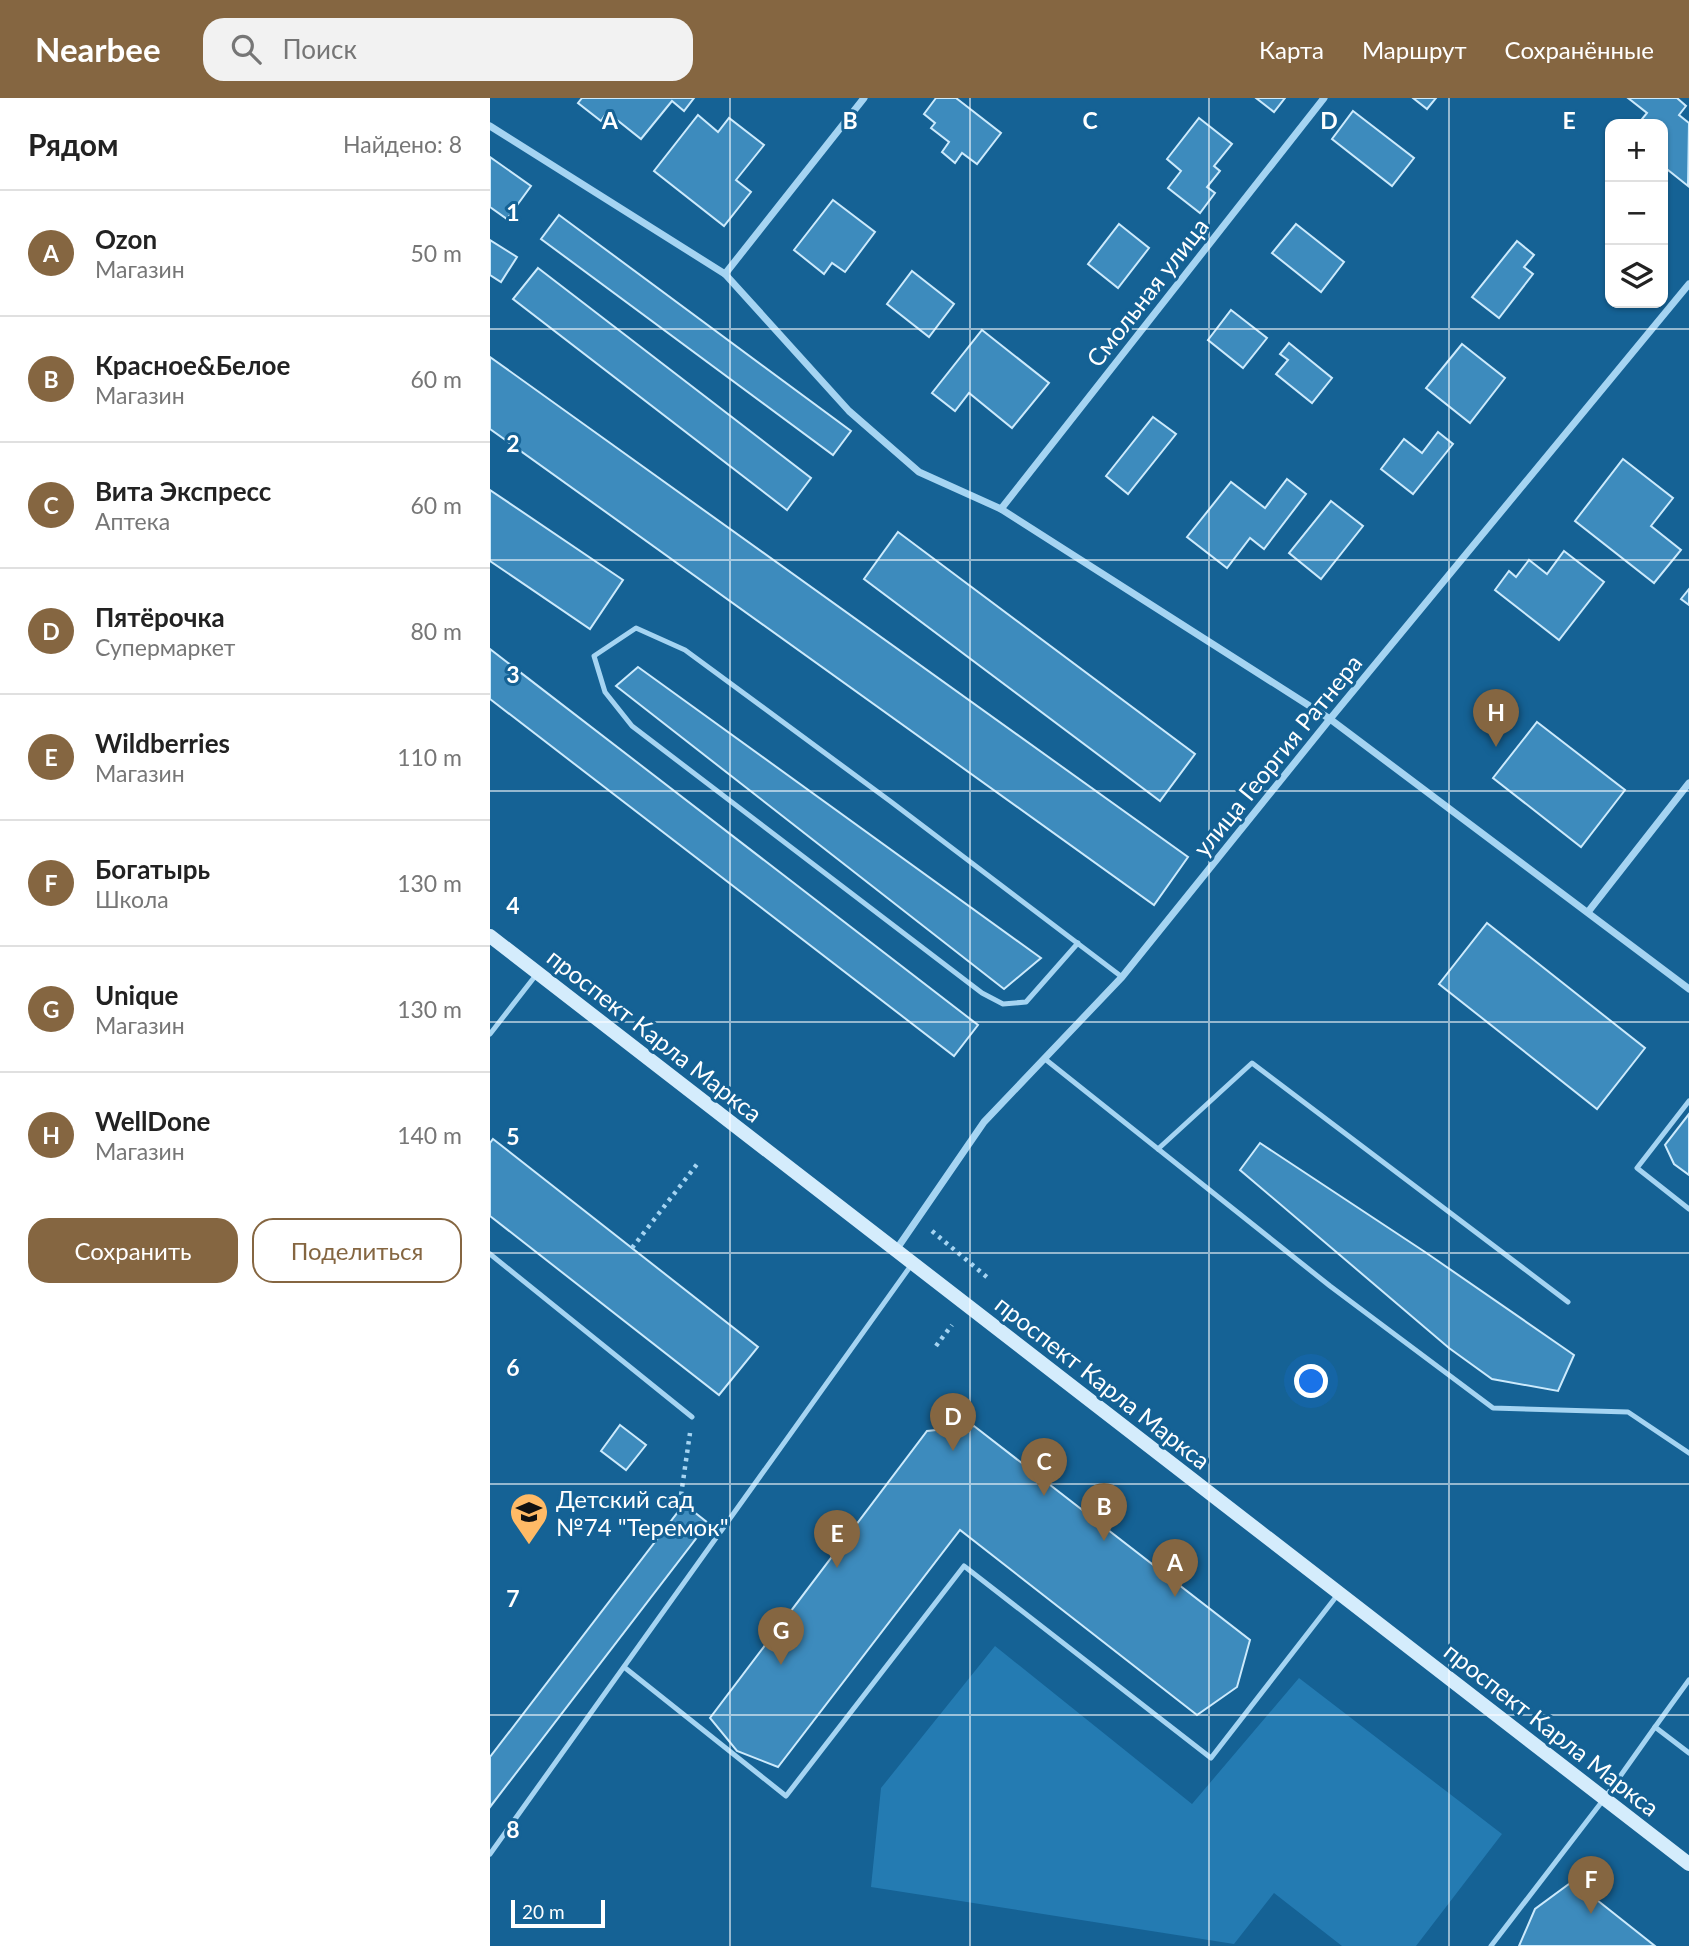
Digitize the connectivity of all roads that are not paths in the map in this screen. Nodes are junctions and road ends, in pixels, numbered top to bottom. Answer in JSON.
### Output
{"nodes":[{"id":1,"x":864,"y":98,"type":"edge"},
{"id":2,"x":1324,"y":98,"type":"edge"},
{"id":3,"x":490,"y":126,"type":"edge"},
{"id":4,"x":725,"y":274,"type":"junction"},
{"id":5,"x":1689,"y":284,"type":"edge"},
{"id":6,"x":1001,"y":509,"type":"junction"},
{"id":7,"x":1330,"y":719,"type":"junction"},
{"id":8,"x":1689,"y":783,"type":"edge"},
{"id":9,"x":1588,"y":912,"type":"junction"},
{"id":10,"x":490,"y":936,"type":"edge"},
{"id":11,"x":1078,"y":943,"type":"junction"},
{"id":12,"x":538,"y":972,"type":"junction"},
{"id":13,"x":1122,"y":977,"type":"junction"},
{"id":14,"x":1689,"y":989,"type":"edge"},
{"id":15,"x":490,"y":1034,"type":"edge"},
{"id":16,"x":1045,"y":1059,"type":"junction"},
{"id":17,"x":1689,"y":1101,"type":"edge"},
{"id":18,"x":1158,"y":1149,"type":"junction"},
{"id":19,"x":1689,"y":1209,"type":"edge"},
{"id":20,"x":895,"y":1250,"type":"junction"},
{"id":21,"x":490,"y":1254,"type":"edge"},
{"id":22,"x":913,"y":1263,"type":"junction"},
{"id":23,"x":1568,"y":1302,"type":"dead end"},
{"id":24,"x":692,"y":1417,"type":"road end"},
{"id":25,"x":1689,"y":1453,"type":"edge"},
{"id":26,"x":1339,"y":1593,"type":"junction"},
{"id":27,"x":624,"y":1667,"type":"junction"},
{"id":28,"x":1689,"y":1680,"type":"edge"},
{"id":29,"x":1655,"y":1727,"type":"junction"},
{"id":30,"x":1689,"y":1753,"type":"edge"},
{"id":31,"x":1604,"y":1799,"type":"junction"},
{"id":32,"x":490,"y":1854,"type":"edge"},
{"id":33,"x":1689,"y":1864,"type":"edge"},
{"id":34,"x":1491,"y":1946,"type":"edge"}],
"edges":[{"from":1,"to":4,"type":"street"},
{"from":2,"to":6,"type":"street","name":"Смольная улица"},
{"from":3,"to":4,"type":"street"},
{"from":4,"to":6,"type":"street"},
{"from":5,"to":7,"type":"street","name":"улица Георгия Ратнера"},
{"from":6,"to":7,"type":"street"},
{"from":7,"to":9,"type":"street"},
{"from":7,"to":13,"type":"street","name":"улица Георгия Ратнера"},
{"from":8,"to":9,"type":"street"},
{"from":9,"to":14,"type":"street"},
{"from":10,"to":12,"type":"street","name":"проспект Карла Маркса"},
{"from":11,"to":11,"type":"lane"},
{"from":11,"to":13,"type":"lane"},
{"from":12,"to":15,"type":"lane"},
{"from":12,"to":20,"type":"street","name":"проспект Карла Маркса"},
{"from":13,"to":16,"type":"street","name":"улица Георгия Ратнера"},
{"from":16,"to":18,"type":"lane"},
{"from":16,"to":20,"type":"street","name":"улица Георгия Ратнера"},
{"from":17,"to":19,"type":"lane"},
{"from":18,"to":23,"type":"lane"},
{"from":18,"to":25,"type":"lane"},
{"from":20,"to":22,"type":"street","name":"проспект Карла Маркса"},
{"from":21,"to":24,"type":"lane"},
{"from":22,"to":26,"type":"street","name":"проспект Карла Маркса"},
{"from":22,"to":27,"type":"lane"},
{"from":26,"to":27,"type":"lane"},
{"from":26,"to":31,"type":"street","name":"проспект Карла Маркса"},
{"from":27,"to":32,"type":"lane"},
{"from":28,"to":29,"type":"lane"},
{"from":29,"to":30,"type":"lane"},
{"from":29,"to":31,"type":"lane"},
{"from":31,"to":33,"type":"street","name":"проспект Карла Маркса"},
{"from":31,"to":34,"type":"lane"}]}
